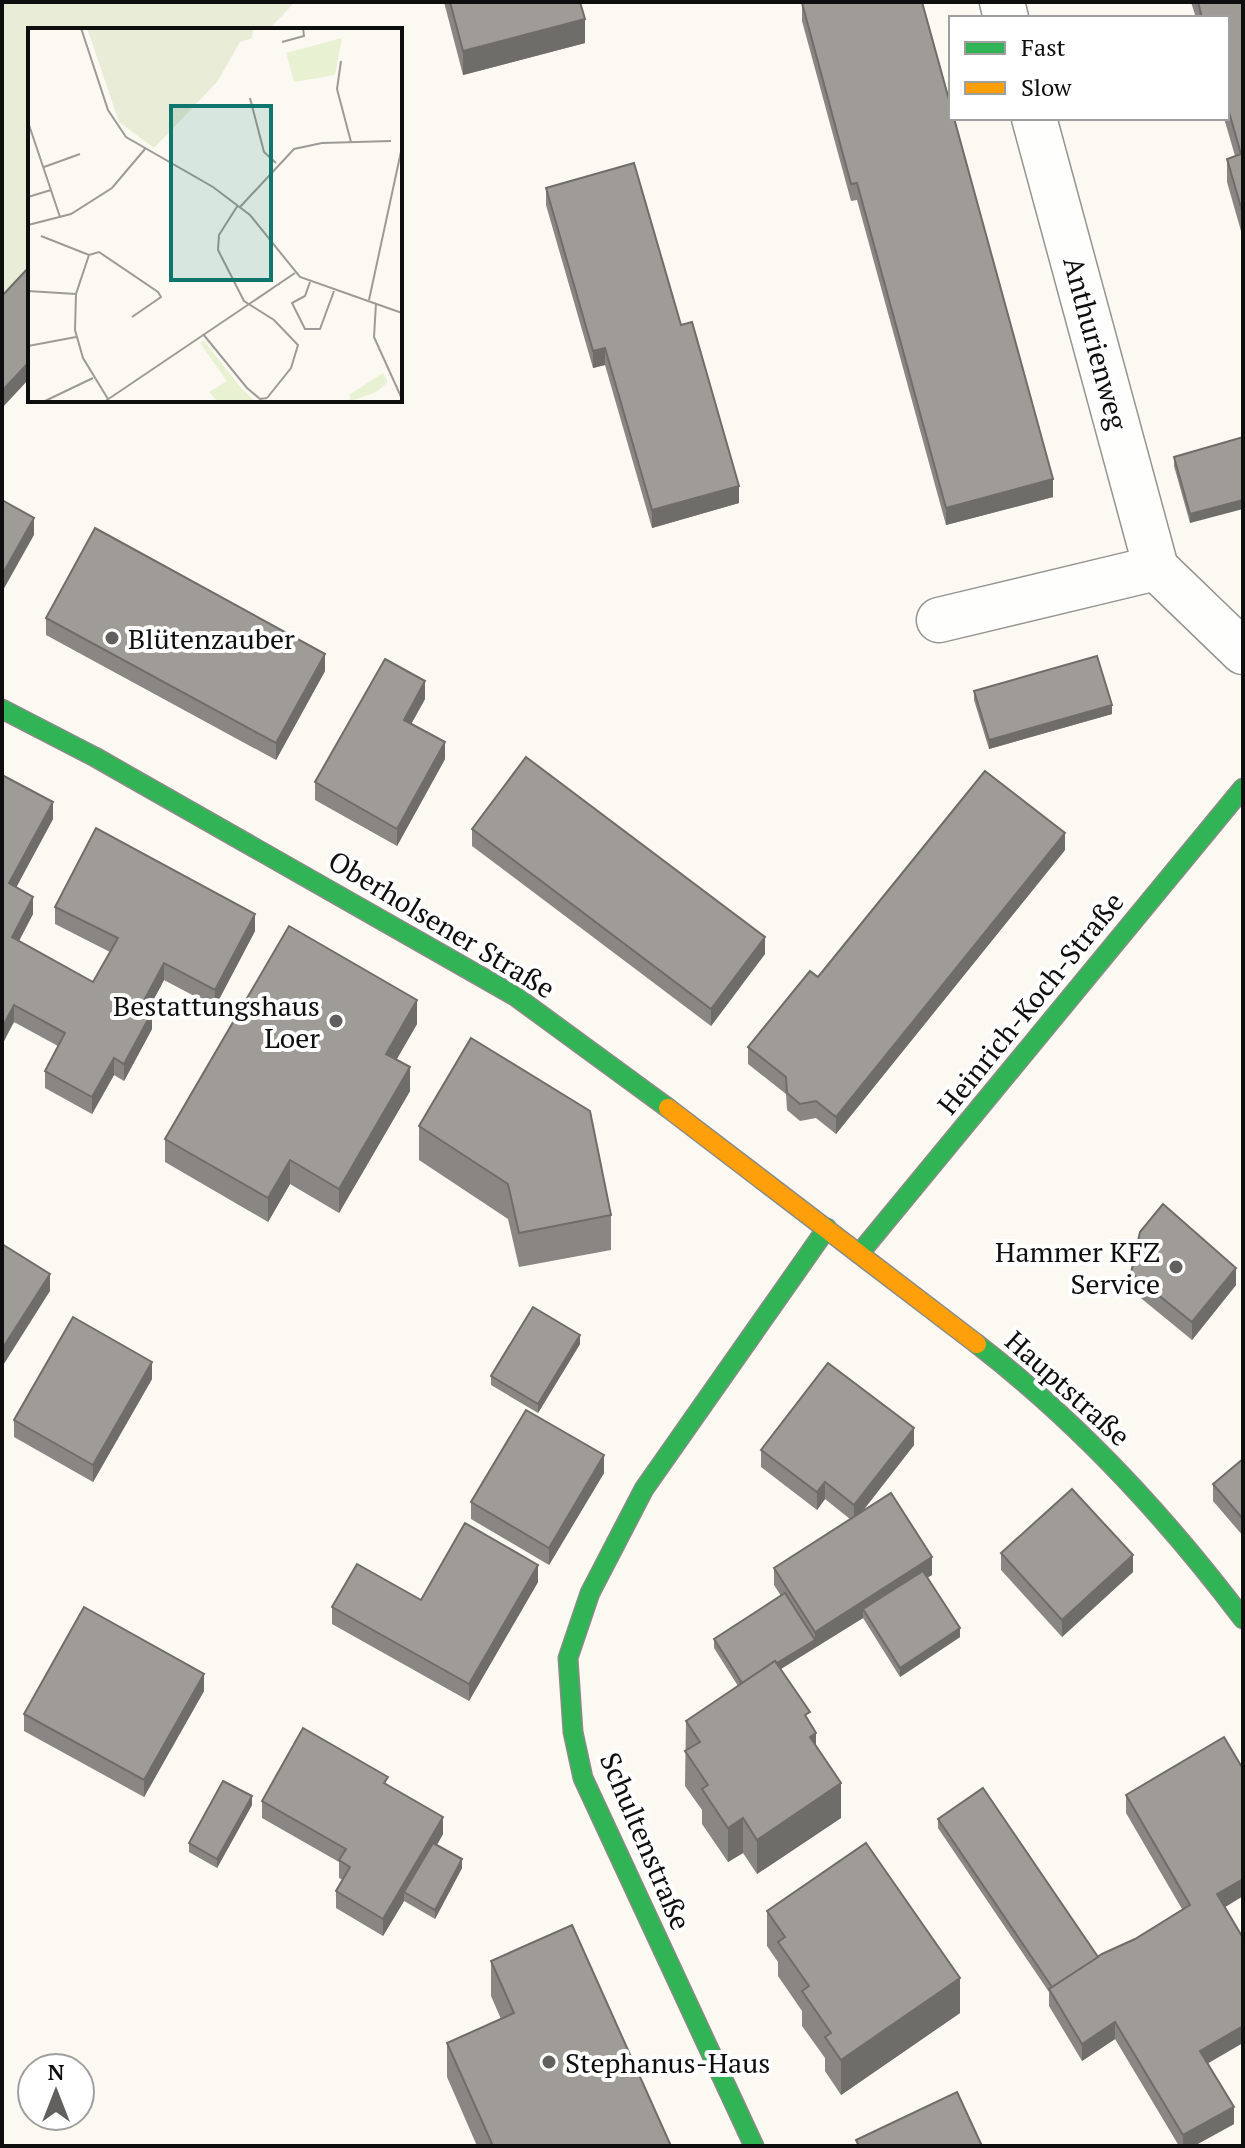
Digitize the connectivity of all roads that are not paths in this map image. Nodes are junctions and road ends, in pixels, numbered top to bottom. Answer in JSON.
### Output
{"nodes":[{"id":1,"x":1035,"y":120,"type":"edge"},
{"id":2,"x":1156,"y":568,"type":"junction"},
{"id":3,"x":939,"y":620,"type":"dead end"},
{"id":4,"x":1243,"y":652,"type":"edge"},
{"id":5,"x":2,"y":709,"type":"edge"},
{"id":6,"x":1243,"y":788,"type":"edge"},
{"id":7,"x":827,"y":1228,"type":"junction"},
{"id":8,"x":859,"y":1254,"type":"junction"},
{"id":9,"x":1243,"y":1619,"type":"edge"},
{"id":10,"x":754,"y":2146,"type":"edge"}],
"edges":[{"from":1,"to":2,"type":"street","name":"Anthurienweg"},
{"from":2,"to":3,"type":"street"},
{"from":2,"to":4,"type":"street"},
{"from":5,"to":7,"type":"street","name":"Oberholsener Straße"},
{"from":6,"to":8,"type":"street","name":"Heinrich-Koch-Straße"},
{"from":7,"to":8,"type":"street","name":"Hauptstraße"},
{"from":7,"to":10,"type":"street","name":"Schultenstraße"},
{"from":8,"to":9,"type":"street","name":"Hauptstraße"}]}
